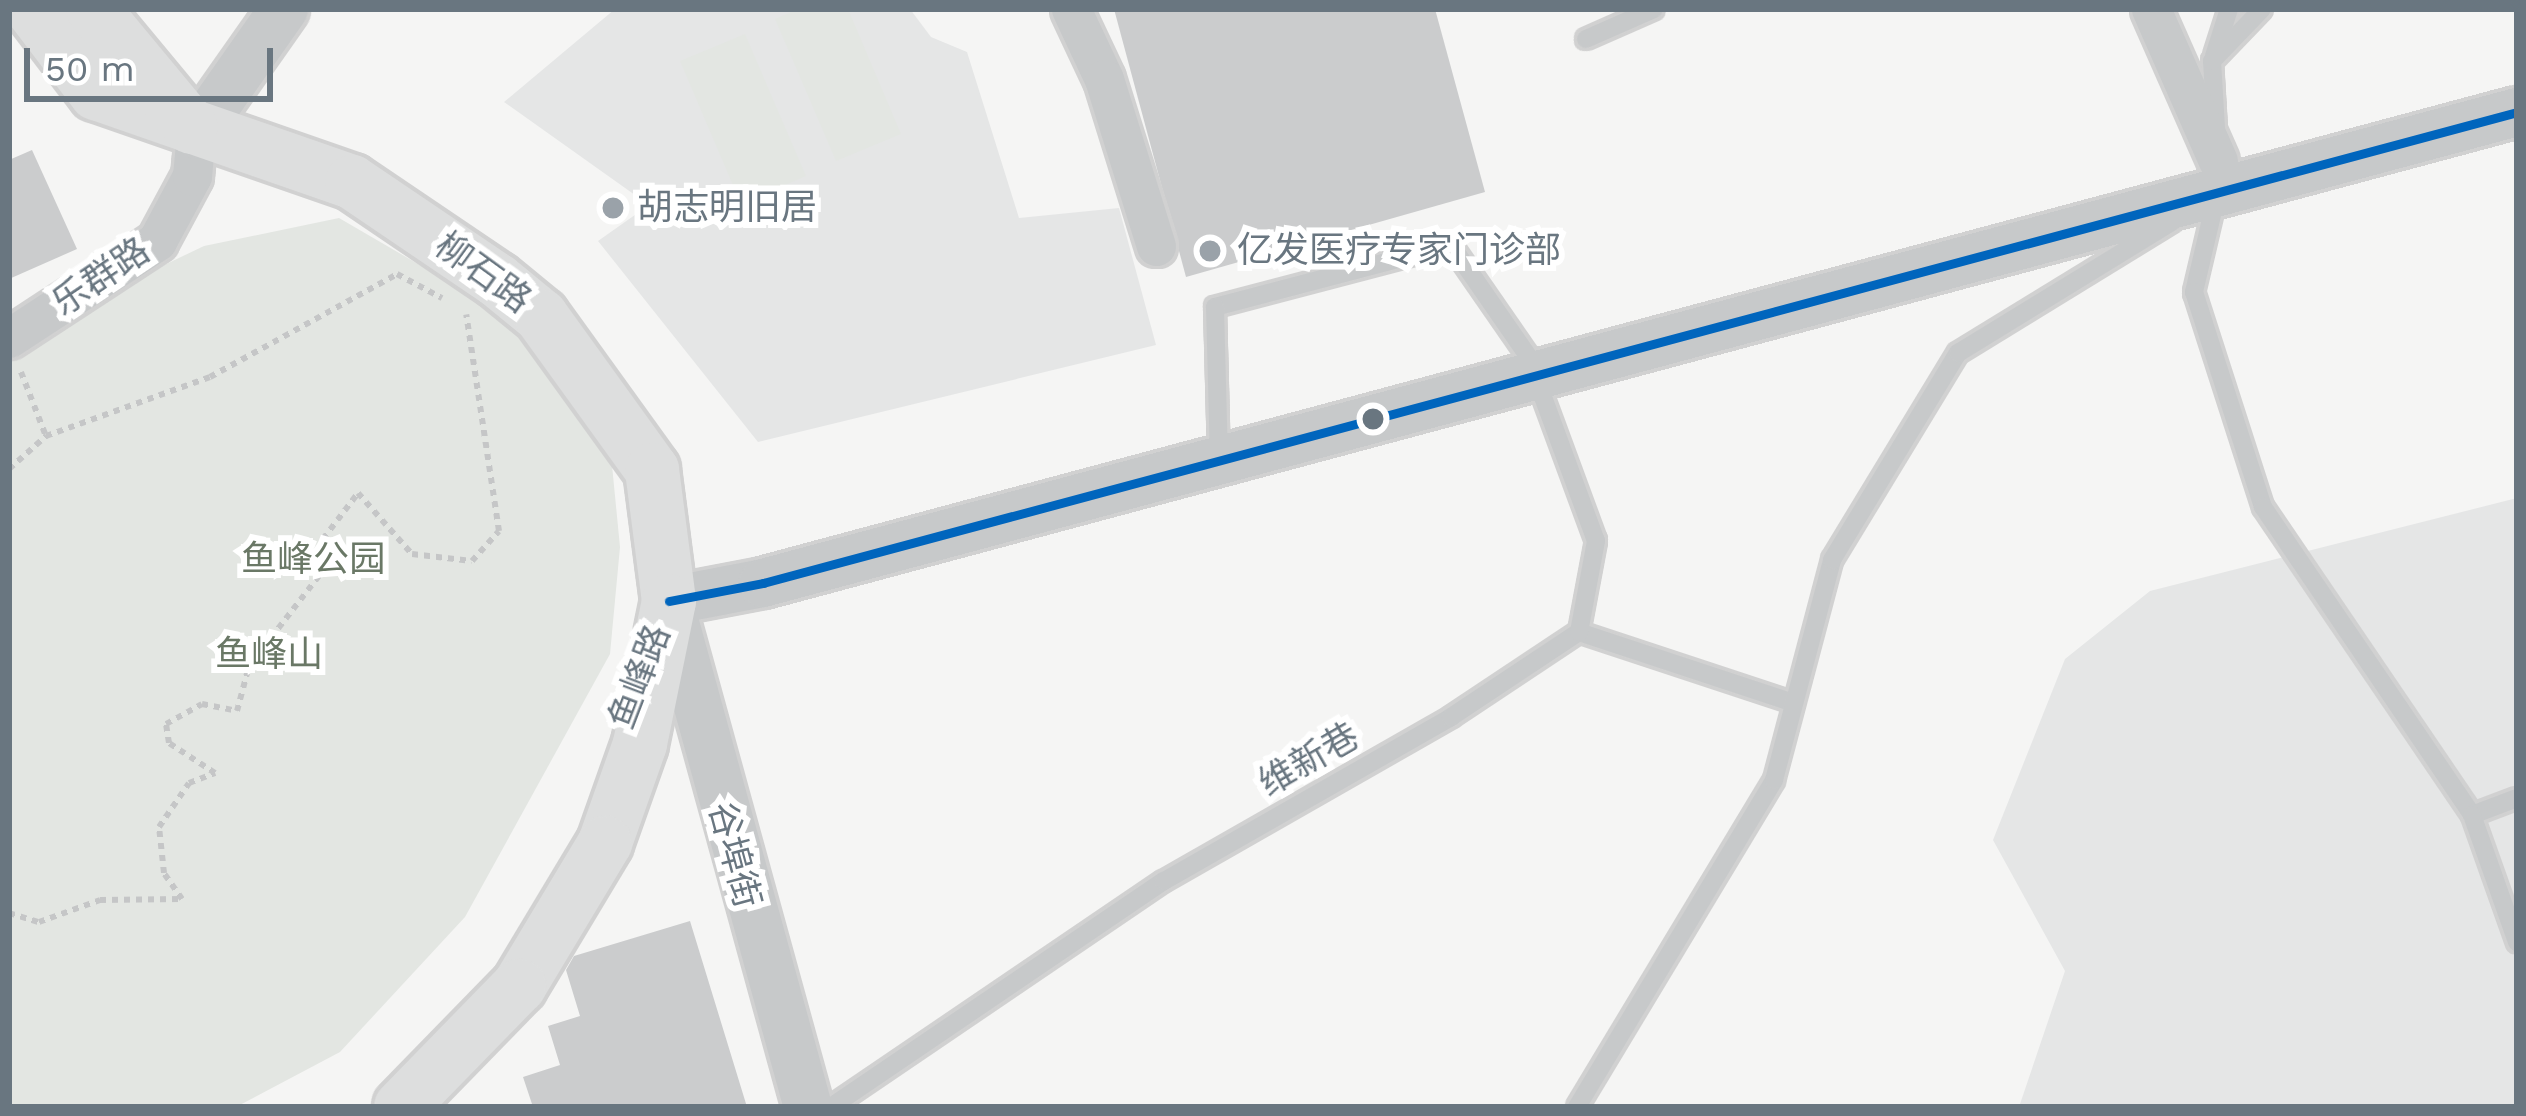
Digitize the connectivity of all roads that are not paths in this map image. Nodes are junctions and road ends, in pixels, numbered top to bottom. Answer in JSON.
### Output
{"nodes":[{"id":1,"x":32,"y":9,"type":"edge"},
{"id":2,"x":93,"y":9,"type":"edge"},
{"id":3,"x":284,"y":9,"type":"edge"},
{"id":4,"x":1071,"y":9,"type":"edge"},
{"id":5,"x":1654,"y":9,"type":"edge"},
{"id":6,"x":2151,"y":9,"type":"edge"},
{"id":7,"x":2229,"y":9,"type":"edge"},
{"id":8,"x":2262,"y":9,"type":"edge"},
{"id":9,"x":1586,"y":40,"type":"dead end"},
{"id":10,"x":2212,"y":61,"type":"junction"},
{"id":11,"x":2517,"y":112,"type":"edge"},
{"id":12,"x":196,"y":134,"type":"junction"},
{"id":13,"x":2217,"y":178,"type":"junction"},
{"id":14,"x":1156,"y":246,"type":"dead end"},
{"id":15,"x":13,"y":350,"type":"edge"},
{"id":16,"x":1532,"y":366,"type":"junction"},
{"id":17,"x":1219,"y":461,"type":"junction"},
{"id":18,"x":669,"y":601,"type":"junction"},
{"id":19,"x":1579,"y":632,"type":"junction"},
{"id":20,"x":1794,"y":703,"type":"junction"},
{"id":21,"x":2517,"y":798,"type":"edge"},
{"id":22,"x":2471,"y":815,"type":"junction"},
{"id":23,"x":2517,"y":942,"type":"edge"},
{"id":24,"x":358,"y":1107,"type":"edge"},
{"id":25,"x":400,"y":1107,"type":"edge"},
{"id":26,"x":808,"y":1107,"type":"edge"},
{"id":27,"x":831,"y":1107,"type":"edge"},
{"id":28,"x":1576,"y":1107,"type":"edge"}],
"edges":[{"from":1,"to":12,"type":"main road","name":"柳石路"},
{"from":2,"to":12,"type":"main road"},
{"from":3,"to":12,"type":"street"},
{"from":4,"to":14,"type":"street"},
{"from":5,"to":9,"type":"lane"},
{"from":6,"to":13,"type":"street"},
{"from":7,"to":10,"type":"lane"},
{"from":8,"to":10,"type":"lane"},
{"from":10,"to":13,"type":"lane"},
{"from":11,"to":13,"type":"street"},
{"from":12,"to":15,"type":"street","name":"乐群路"},
{"from":12,"to":18,"type":"main road","name":"柳石路"},
{"from":13,"to":16,"type":"street"},
{"from":13,"to":20,"type":"lane"},
{"from":13,"to":22,"type":"lane"},
{"from":16,"to":17,"type":"street"},
{"from":16,"to":17,"type":"lane"},
{"from":16,"to":19,"type":"lane"},
{"from":17,"to":18,"type":"street"},
{"from":18,"to":24,"type":"main road","name":"鱼峰路"},
{"from":18,"to":25,"type":"main road","name":"鱼峰路"},
{"from":18,"to":26,"type":"street","name":"谷埠街"},
{"from":19,"to":20,"type":"lane"},
{"from":19,"to":27,"type":"lane","name":"维新巷"},
{"from":20,"to":28,"type":"lane"},
{"from":21,"to":22,"type":"lane"},
{"from":22,"to":23,"type":"lane"}]}
